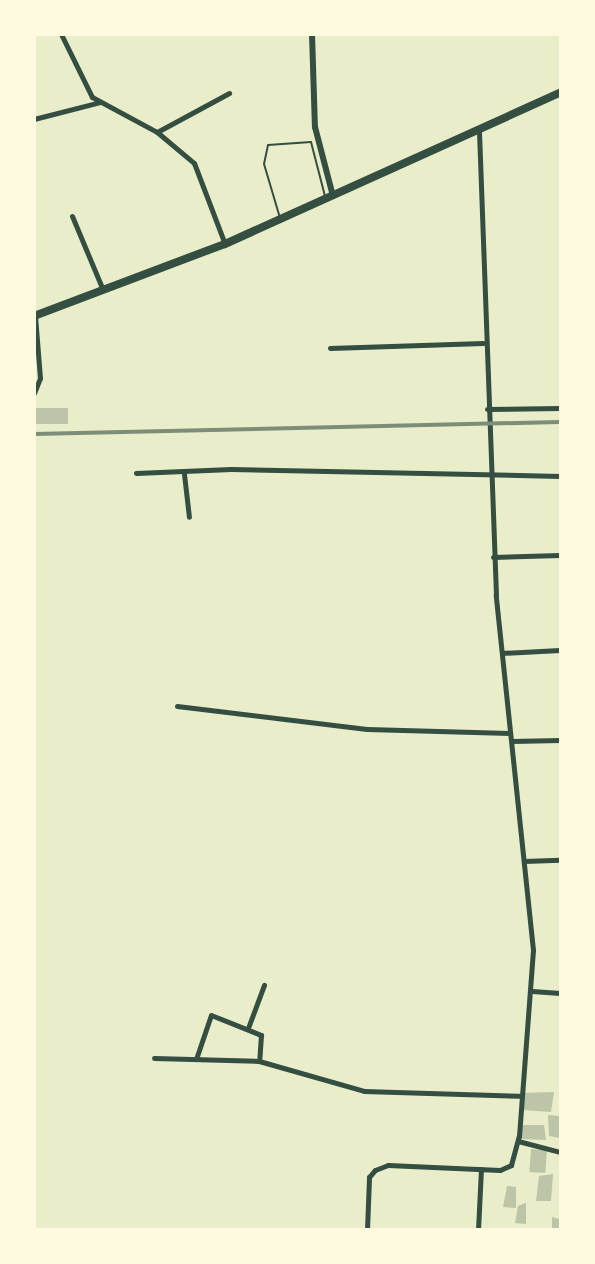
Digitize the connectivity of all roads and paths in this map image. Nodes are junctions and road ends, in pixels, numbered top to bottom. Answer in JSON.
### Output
{"nodes":[{"id":1,"x":61,"y":34,"type":"edge"},
{"id":2,"x":312,"y":34,"type":"edge"},
{"id":3,"x":229,"y":93,"type":"dead end"},
{"id":4,"x":561,"y":93,"type":"edge"},
{"id":5,"x":100,"y":102,"type":"junction"},
{"id":6,"x":34,"y":119,"type":"edge"},
{"id":7,"x":479,"y":130,"type":"junction"},
{"id":8,"x":157,"y":132,"type":"junction"},
{"id":9,"x":329,"y":198,"type":"junction"},
{"id":10,"x":72,"y":216,"type":"dead end"},
{"id":11,"x":281,"y":220,"type":"junction"},
{"id":12,"x":225,"y":244,"type":"junction"},
{"id":13,"x":103,"y":290,"type":"junction"},
{"id":14,"x":35,"y":316,"type":"edge"},
{"id":15,"x":483,"y":343,"type":"junction"},
{"id":16,"x":330,"y":348,"type":"dead end"},
{"id":17,"x":34,"y":393,"type":"edge"},
{"id":18,"x":487,"y":408,"type":"junction"},
{"id":19,"x":561,"y":408,"type":"edge"},
{"id":20,"x":136,"y":473,"type":"dead end"},
{"id":21,"x":184,"y":474,"type":"junction"},
{"id":22,"x":561,"y":476,"type":"edge"},
{"id":23,"x":489,"y":477,"type":"junction"},
{"id":24,"x":189,"y":517,"type":"dead end"},
{"id":25,"x":561,"y":555,"type":"edge"},
{"id":26,"x":493,"y":557,"type":"junction"},
{"id":27,"x":561,"y":650,"type":"edge"},
{"id":28,"x":502,"y":653,"type":"junction"},
{"id":29,"x":177,"y":706,"type":"dead end"},
{"id":30,"x":510,"y":733,"type":"junction"},
{"id":31,"x":561,"y":740,"type":"edge"},
{"id":32,"x":512,"y":741,"type":"junction"},
{"id":33,"x":561,"y":860,"type":"edge"},
{"id":34,"x":524,"y":861,"type":"junction"},
{"id":35,"x":264,"y":985,"type":"dead end"},
{"id":36,"x":532,"y":991,"type":"junction"},
{"id":37,"x":561,"y":993,"type":"edge"},
{"id":38,"x":248,"y":1028,"type":"junction"},
{"id":39,"x":154,"y":1058,"type":"dead end"},
{"id":40,"x":196,"y":1059,"type":"junction"},
{"id":41,"x":259,"y":1061,"type":"junction"},
{"id":42,"x":519,"y":1096,"type":"junction"},
{"id":43,"x":518,"y":1141,"type":"junction"},
{"id":44,"x":561,"y":1152,"type":"edge"},
{"id":45,"x":481,"y":1169,"type":"junction"},
{"id":46,"x":367,"y":1230,"type":"edge"},
{"id":47,"x":478,"y":1230,"type":"edge"}],
"edges":[{"from":1,"to":5,"type":"street"},
{"from":2,"to":9,"type":"street"},
{"from":3,"to":8,"type":"street"},
{"from":4,"to":7,"type":"main road"},
{"from":5,"to":6,"type":"street"},
{"from":5,"to":8,"type":"street"},
{"from":7,"to":9,"type":"main road"},
{"from":7,"to":15,"type":"street"},
{"from":8,"to":12,"type":"street"},
{"from":9,"to":11,"type":"main road"},
{"from":9,"to":11,"type":"lane"},
{"from":10,"to":13,"type":"street"},
{"from":11,"to":12,"type":"main road"},
{"from":12,"to":13,"type":"main road"},
{"from":13,"to":14,"type":"main road"},
{"from":14,"to":17,"type":"street"},
{"from":15,"to":16,"type":"street"},
{"from":15,"to":18,"type":"street"},
{"from":18,"to":19,"type":"street"},
{"from":18,"to":23,"type":"street"},
{"from":20,"to":21,"type":"street"},
{"from":21,"to":23,"type":"street"},
{"from":21,"to":24,"type":"street"},
{"from":22,"to":23,"type":"street"},
{"from":23,"to":26,"type":"street"},
{"from":25,"to":26,"type":"street"},
{"from":26,"to":28,"type":"street"},
{"from":27,"to":28,"type":"street"},
{"from":28,"to":30,"type":"street"},
{"from":29,"to":30,"type":"street"},
{"from":30,"to":32,"type":"street"},
{"from":31,"to":32,"type":"street"},
{"from":32,"to":34,"type":"street"},
{"from":33,"to":34,"type":"street"},
{"from":34,"to":36,"type":"street"},
{"from":35,"to":38,"type":"street"},
{"from":36,"to":37,"type":"street"},
{"from":36,"to":42,"type":"street"},
{"from":38,"to":40,"type":"street"},
{"from":38,"to":41,"type":"street"},
{"from":39,"to":40,"type":"street"},
{"from":40,"to":41,"type":"street"},
{"from":41,"to":42,"type":"street"},
{"from":42,"to":43,"type":"street"},
{"from":43,"to":44,"type":"street"},
{"from":43,"to":45,"type":"street"},
{"from":45,"to":46,"type":"street"},
{"from":45,"to":47,"type":"street"}]}
